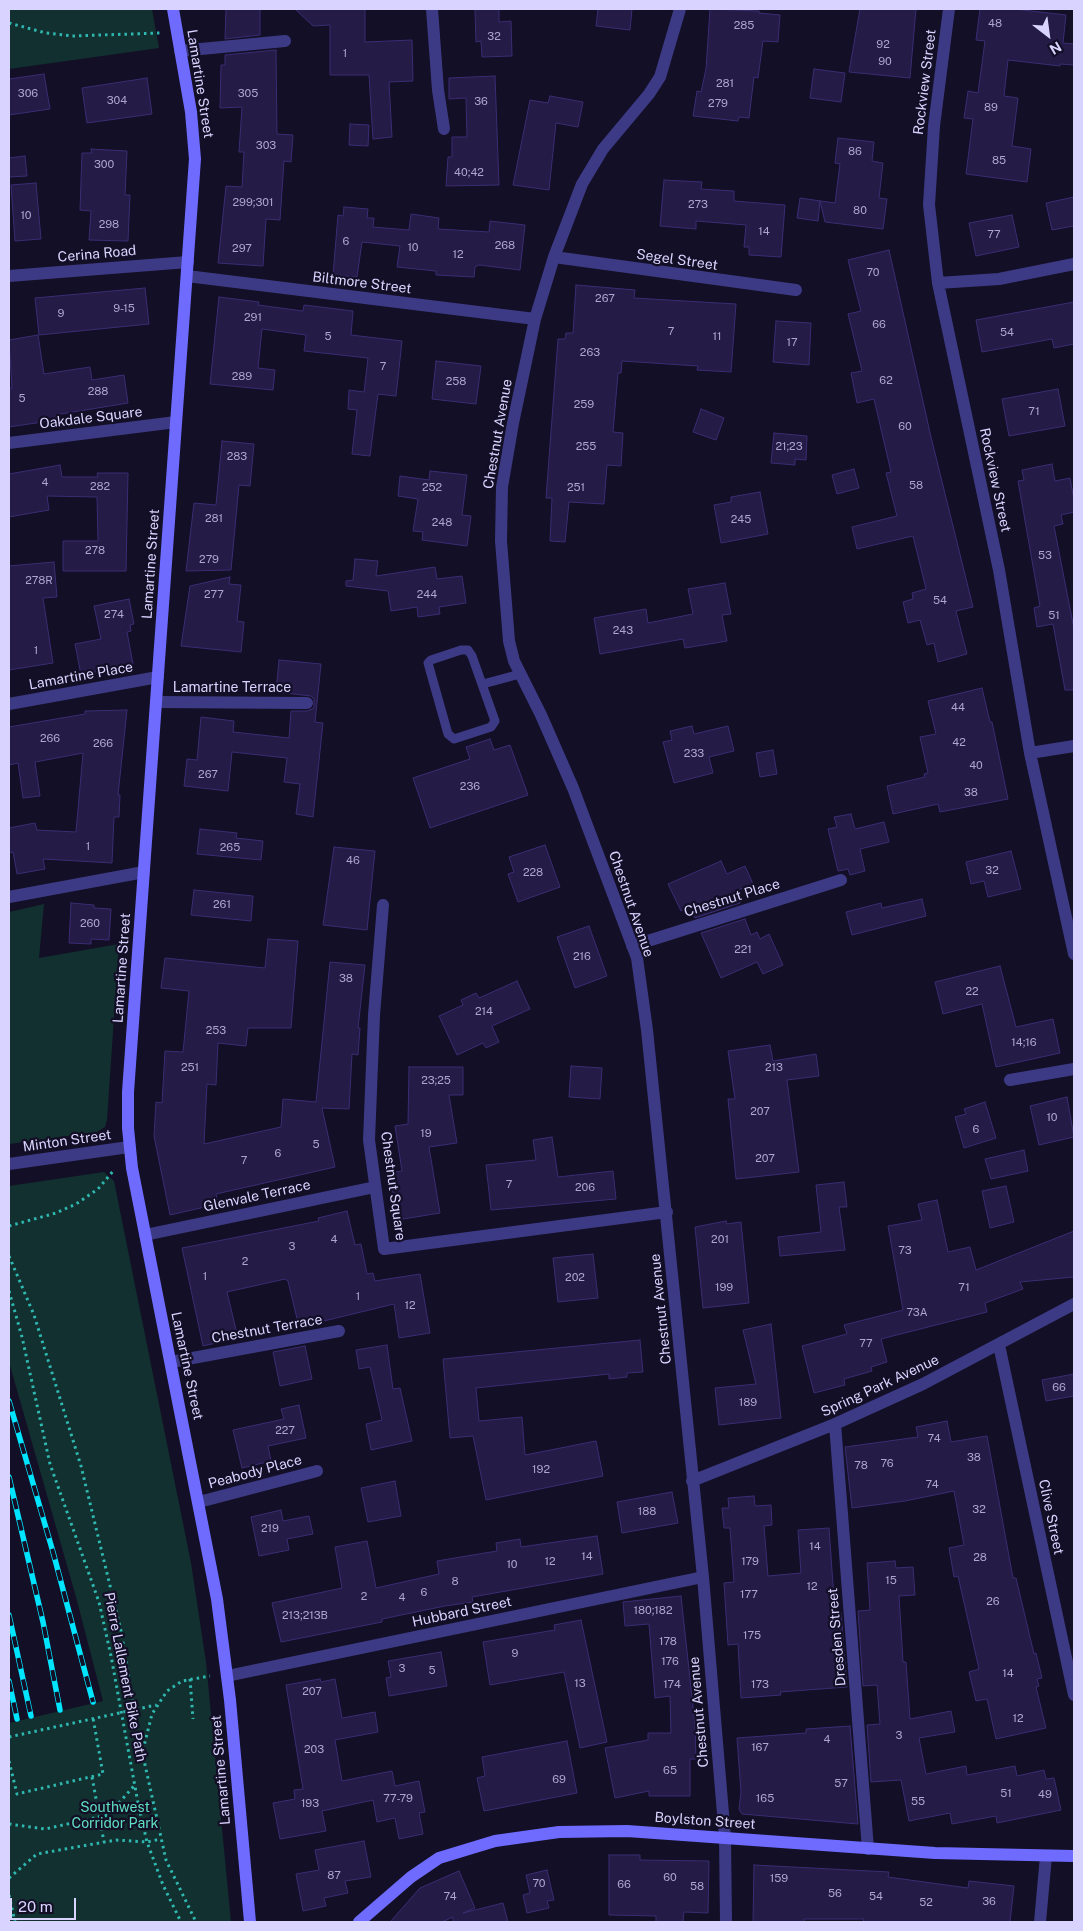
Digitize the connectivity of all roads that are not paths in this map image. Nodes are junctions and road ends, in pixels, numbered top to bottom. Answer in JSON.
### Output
{"nodes":[{"id":1,"x":172,"y":9,"type":"edge"},
{"id":2,"x":432,"y":9,"type":"edge"},
{"id":3,"x":680,"y":9,"type":"edge"},
{"id":4,"x":949,"y":9,"type":"edge"},
{"id":5,"x":284,"y":41,"type":"dead end"},
{"id":6,"x":180,"y":51,"type":"junction"},
{"id":7,"x":444,"y":129,"type":"dead end"},
{"id":8,"x":554,"y":258,"type":"junction"},
{"id":9,"x":188,"y":262,"type":"junction"},
{"id":10,"x":1074,"y":264,"type":"edge"},
{"id":11,"x":9,"y":276,"type":"edge"},
{"id":12,"x":187,"y":276,"type":"junction"},
{"id":13,"x":938,"y":283,"type":"junction"},
{"id":14,"x":796,"y":290,"type":"dead end"},
{"id":15,"x":535,"y":319,"type":"junction"},
{"id":16,"x":176,"y":422,"type":"junction"},
{"id":17,"x":9,"y":444,"type":"edge"},
{"id":18,"x":520,"y":674,"type":"junction"},
{"id":19,"x":158,"y":677,"type":"junction"},
{"id":20,"x":483,"y":684,"type":"junction"},
{"id":21,"x":156,"y":702,"type":"junction"},
{"id":22,"x":307,"y":703,"type":"dead end"},
{"id":23,"x":9,"y":704,"type":"edge"},
{"id":24,"x":1074,"y":746,"type":"edge"},
{"id":25,"x":1030,"y":753,"type":"junction"},
{"id":26,"x":144,"y":872,"type":"junction"},
{"id":27,"x":842,"y":880,"type":"dead end"},
{"id":28,"x":9,"y":897,"type":"edge"},
{"id":29,"x":383,"y":905,"type":"dead end"},
{"id":30,"x":632,"y":946,"type":"junction"},
{"id":31,"x":1074,"y":954,"type":"edge"},
{"id":32,"x":1074,"y":1069,"type":"edge"},
{"id":33,"x":1010,"y":1080,"type":"dead end"},
{"id":34,"x":129,"y":1147,"type":"junction"},
{"id":35,"x":9,"y":1164,"type":"edge"},
{"id":36,"x":374,"y":1186,"type":"junction"},
{"id":37,"x":667,"y":1212,"type":"junction"},
{"id":38,"x":145,"y":1235,"type":"junction"},
{"id":39,"x":1074,"y":1304,"type":"edge"},
{"id":40,"x":340,"y":1331,"type":"dead end"},
{"id":41,"x":999,"y":1345,"type":"junction"},
{"id":42,"x":171,"y":1362,"type":"junction"},
{"id":43,"x":835,"y":1424,"type":"junction"},
{"id":44,"x":317,"y":1471,"type":"dead end"},
{"id":45,"x":692,"y":1481,"type":"junction"},
{"id":46,"x":199,"y":1502,"type":"junction"},
{"id":47,"x":703,"y":1577,"type":"junction"},
{"id":48,"x":227,"y":1676,"type":"junction"},
{"id":49,"x":1074,"y":1696,"type":"edge"},
{"id":50,"x":725,"y":1837,"type":"junction"},
{"id":51,"x":868,"y":1849,"type":"junction"},
{"id":52,"x":1046,"y":1856,"type":"junction"},
{"id":53,"x":1074,"y":1856,"type":"edge"},
{"id":54,"x":250,"y":1922,"type":"edge"},
{"id":55,"x":359,"y":1922,"type":"edge"},
{"id":56,"x":726,"y":1922,"type":"edge"},
{"id":57,"x":1040,"y":1922,"type":"edge"}],
"edges":[{"from":1,"to":6,"type":"street","name":"Lamartine Street"},
{"from":2,"to":7,"type":"street"},
{"from":3,"to":8,"type":"street","name":"Chestnut Avenue"},
{"from":4,"to":13,"type":"street","name":"Rockview Street"},
{"from":5,"to":6,"type":"street"},
{"from":6,"to":9,"type":"street","name":"Lamartine Street"},
{"from":8,"to":14,"type":"street","name":"Segel Street"},
{"from":8,"to":15,"type":"street","name":"Chestnut Avenue"},
{"from":9,"to":11,"type":"street","name":"Cerina Road"},
{"from":9,"to":12,"type":"street","name":"Lamartine Street"},
{"from":10,"to":13,"type":"street"},
{"from":12,"to":15,"type":"street","name":"Biltmore Street"},
{"from":12,"to":16,"type":"street","name":"Lamartine Street"},
{"from":13,"to":25,"type":"street","name":"Rockview Street"},
{"from":15,"to":18,"type":"street","name":"Chestnut Avenue"},
{"from":16,"to":17,"type":"street","name":"Oakdale Square"},
{"from":16,"to":19,"type":"street","name":"Lamartine Street"},
{"from":18,"to":20,"type":"lane"},
{"from":18,"to":30,"type":"street","name":"Chestnut Avenue"},
{"from":19,"to":21,"type":"street","name":"Lamartine Street"},
{"from":19,"to":23,"type":"street","name":"Lamartine Place"},
{"from":20,"to":20,"type":"lane"},
{"from":21,"to":22,"type":"street","name":"Lamartine Terrace"},
{"from":21,"to":26,"type":"street","name":"Lamartine Street"},
{"from":24,"to":25,"type":"street"},
{"from":25,"to":31,"type":"street","name":"Rockview Street"},
{"from":26,"to":28,"type":"street"},
{"from":26,"to":34,"type":"street","name":"Lamartine Street"},
{"from":27,"to":30,"type":"street","name":"Chestnut Place"},
{"from":29,"to":36,"type":"street","name":"Chestnut Square"},
{"from":30,"to":37,"type":"street","name":"Chestnut Avenue"},
{"from":32,"to":33,"type":"street"},
{"from":34,"to":35,"type":"street","name":"Minton Street"},
{"from":34,"to":38,"type":"street","name":"Lamartine Street"},
{"from":36,"to":37,"type":"street","name":"Chestnut Square"},
{"from":36,"to":38,"type":"street","name":"Glenvale Terrace"},
{"from":37,"to":45,"type":"street","name":"Chestnut Avenue"},
{"from":38,"to":42,"type":"street","name":"Lamartine Street"},
{"from":39,"to":41,"type":"street","name":"Spring Park Avenue"},
{"from":40,"to":42,"type":"street","name":"Chestnut Terrace"},
{"from":41,"to":43,"type":"street","name":"Spring Park Avenue"},
{"from":41,"to":49,"type":"street","name":"Clive Street"},
{"from":42,"to":46,"type":"street","name":"Lamartine Street"},
{"from":43,"to":45,"type":"street","name":"Spring Park Avenue"},
{"from":43,"to":51,"type":"street","name":"Dresden Street"},
{"from":44,"to":46,"type":"street","name":"Peabody Place"},
{"from":45,"to":47,"type":"street","name":"Chestnut Avenue"},
{"from":46,"to":48,"type":"street","name":"Lamartine Street"},
{"from":47,"to":48,"type":"street","name":"Hubbard Street"},
{"from":47,"to":50,"type":"street","name":"Chestnut Avenue"},
{"from":48,"to":54,"type":"street","name":"Lamartine Street"},
{"from":50,"to":51,"type":"street","name":"Boylston Street"},
{"from":50,"to":55,"type":"street","name":"Boylston Street"},
{"from":50,"to":56,"type":"street","name":"Chestnut Avenue"},
{"from":51,"to":52,"type":"street","name":"Boylston Street"},
{"from":52,"to":53,"type":"street","name":"Boylston Street"},
{"from":52,"to":57,"type":"street"}]}
